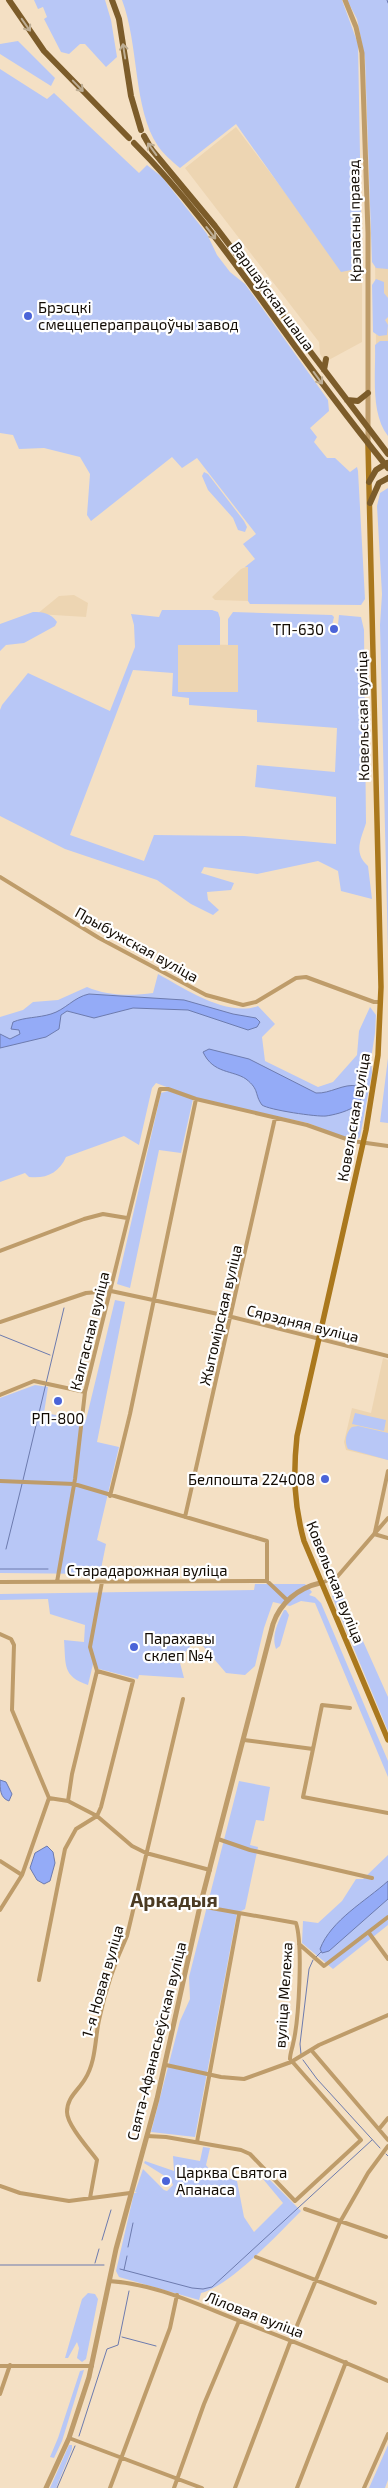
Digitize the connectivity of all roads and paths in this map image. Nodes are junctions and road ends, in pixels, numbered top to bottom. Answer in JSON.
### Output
{"nodes":[{"id":1,"x":9,"y":0,"type":"edge"},
{"id":2,"x":112,"y":0,"type":"edge"},
{"id":3,"x":344,"y":0,"type":"edge"},
{"id":4,"x":294,"y":331,"type":"junction"},
{"id":5,"x":287,"y":336,"type":"junction"},
{"id":6,"x":326,"y":359,"type":"dead end"},
{"id":7,"x":324,"y":370,"type":"junction"},
{"id":8,"x":368,"y":393,"type":"junction"},
{"id":9,"x":347,"y":400,"type":"junction"},
{"id":10,"x":369,"y":430,"type":"junction"},
{"id":11,"x":368,"y":445,"type":"junction"},
{"id":12,"x":388,"y":454,"type":"edge"},
{"id":13,"x":387,"y":465,"type":"edge"},
{"id":14,"x":388,"y":478,"type":"edge"},
{"id":15,"x":369,"y":482,"type":"junction"},
{"id":16,"x":370,"y":504,"type":"junction"},
{"id":17,"x":0,"y":877,"type":"edge"},
{"id":18,"x":380,"y":1002,"type":"junction"},
{"id":19,"x":196,"y":1099,"type":"junction"},
{"id":20,"x":275,"y":1118,"type":"junction"},
{"id":21,"x":363,"y":1142,"type":"junction"},
{"id":22,"x":388,"y":1146,"type":"edge"},
{"id":23,"x":128,"y":1218,"type":"junction"},
{"id":24,"x":0,"y":1251,"type":"edge"},
{"id":25,"x":111,"y":1291,"type":"junction"},
{"id":26,"x":154,"y":1300,"type":"junction"},
{"id":27,"x":232,"y":1317,"type":"junction"},
{"id":28,"x":0,"y":1322,"type":"edge"},
{"id":29,"x":319,"y":1339,"type":"junction"},
{"id":30,"x":388,"y":1356,"type":"edge"},
{"id":31,"x":85,"y":1392,"type":"junction"},
{"id":32,"x":0,"y":1395,"type":"edge"},
{"id":33,"x":388,"y":1471,"type":"edge"},
{"id":34,"x":0,"y":1481,"type":"edge"},
{"id":35,"x":74,"y":1484,"type":"junction"},
{"id":36,"x":110,"y":1496,"type":"junction"},
{"id":37,"x":185,"y":1517,"type":"junction"},
{"id":38,"x":388,"y":1518,"type":"edge"},
{"id":39,"x":374,"y":1534,"type":"junction"},
{"id":40,"x":388,"y":1538,"type":"edge"},
{"id":41,"x":267,"y":1581,"type":"junction"},
{"id":42,"x":0,"y":1582,"type":"edge"},
{"id":43,"x":57,"y":1582,"type":"junction"},
{"id":44,"x":102,"y":1582,"type":"junction"},
{"id":45,"x":320,"y":1583,"type":"junction"},
{"id":46,"x":287,"y":1600,"type":"junction"},
{"id":47,"x":0,"y":1634,"type":"edge"},
{"id":48,"x":97,"y":1671,"type":"junction"},
{"id":49,"x":183,"y":1699,"type":"dead end"},
{"id":50,"x":350,"y":1708,"type":"dead end"},
{"id":51,"x":244,"y":1740,"type":"junction"},
{"id":52,"x":388,"y":1740,"type":"edge"},
{"id":53,"x":313,"y":1749,"type":"junction"},
{"id":54,"x":49,"y":1798,"type":"junction"},
{"id":55,"x":68,"y":1801,"type":"junction"},
{"id":56,"x":388,"y":1813,"type":"edge"},
{"id":57,"x":96,"y":1816,"type":"junction"},
{"id":58,"x":218,"y":1840,"type":"junction"},
{"id":59,"x":146,"y":1853,"type":"junction"},
{"id":60,"x":0,"y":1861,"type":"edge"},
{"id":61,"x":210,"y":1870,"type":"junction"},
{"id":62,"x":22,"y":1875,"type":"junction"},
{"id":63,"x":372,"y":1878,"type":"dead end"},
{"id":64,"x":200,"y":1906,"type":"junction"},
{"id":65,"x":0,"y":1910,"type":"edge"},
{"id":66,"x":239,"y":1914,"type":"junction"},
{"id":67,"x":388,"y":1917,"type":"edge"},
{"id":68,"x":369,"y":1933,"type":"junction"},
{"id":69,"x":299,"y":1944,"type":"junction"},
{"id":70,"x":388,"y":1959,"type":"edge"},
{"id":71,"x":39,"y":1980,"type":"dead end"},
{"id":72,"x":388,"y":2015,"type":"edge"},
{"id":73,"x":312,"y":2051,"type":"junction"},
{"id":74,"x":290,"y":2062,"type":"junction"},
{"id":75,"x":166,"y":2065,"type":"junction"},
{"id":76,"x":210,"y":2074,"type":"junction"},
{"id":77,"x":388,"y":2118,"type":"edge"},
{"id":78,"x":380,"y":2129,"type":"junction"},
{"id":79,"x":147,"y":2136,"type":"junction"},
{"id":80,"x":388,"y":2140,"type":"edge"},
{"id":81,"x":197,"y":2142,"type":"junction"},
{"id":82,"x":387,"y":2147,"type":"edge"},
{"id":83,"x":0,"y":2186,"type":"edge"},
{"id":84,"x":130,"y":2194,"type":"junction"},
{"id":85,"x":90,"y":2198,"type":"junction"},
{"id":86,"x":305,"y":2209,"type":"dead end"},
{"id":87,"x":340,"y":2222,"type":"junction"},
{"id":88,"x":386,"y":2238,"type":"dead end"},
{"id":89,"x":256,"y":2257,"type":"dead end"},
{"id":90,"x":315,"y":2279,"type":"junction"},
{"id":91,"x":109,"y":2281,"type":"junction"},
{"id":92,"x":177,"y":2295,"type":"junction"},
{"id":93,"x":375,"y":2304,"type":"dead end"},
{"id":94,"x":239,"y":2321,"type":"junction"},
{"id":95,"x":291,"y":2340,"type":"junction"},
{"id":96,"x":346,"y":2362,"type":"junction"},
{"id":97,"x":0,"y":2366,"type":"edge"},
{"id":98,"x":10,"y":2366,"type":"junction"},
{"id":99,"x":92,"y":2366,"type":"junction"},
{"id":100,"x":388,"y":2381,"type":"edge"},
{"id":101,"x":0,"y":2394,"type":"edge"},
{"id":102,"x":388,"y":2434,"type":"edge"},
{"id":103,"x":69,"y":2438,"type":"junction"},
{"id":104,"x":121,"y":2459,"type":"junction"},
{"id":105,"x":177,"y":2480,"type":"junction"},
{"id":106,"x":46,"y":2488,"type":"edge"},
{"id":107,"x":110,"y":2488,"type":"edge"},
{"id":108,"x":174,"y":2488,"type":"edge"},
{"id":109,"x":202,"y":2488,"type":"edge"},
{"id":110,"x":235,"y":2488,"type":"edge"},
{"id":111,"x":298,"y":2488,"type":"edge"},
{"id":112,"x":364,"y":2488,"type":"edge"}],
"edges":[{"from":1,"to":5,"type":"highway","name":"Варшаўская шаша","one_way":true},
{"from":4,"to":2,"type":"highway","name":"Варшаўская шаша","one_way":true},
{"from":3,"to":8,"type":"street","name":"Крэпасны праезд"},
{"from":4,"to":5,"type":"highway"},
{"from":4,"to":7,"type":"highway","name":"Варшаўская шаша"},
{"from":5,"to":11,"type":"highway","name":"Варшаўская шаша","one_way":true},
{"from":6,"to":7,"type":"highway"},
{"from":7,"to":9,"type":"highway","name":"Варшаўская шаша"},
{"from":8,"to":9,"type":"highway"},
{"from":8,"to":10,"type":"street","name":"Крэпасны праезд"},
{"from":9,"to":10,"type":"highway","name":"Варшаўская шаша"},
{"from":10,"to":11,"type":"street","name":"Крэпасны праезд"},
{"from":10,"to":12,"type":"highway","name":"Варшаўская шаша"},
{"from":11,"to":13,"type":"highway","name":"Варшаўская шаша"},
{"from":11,"to":15,"type":"main road","name":"Ковельская вуліца"},
{"from":13,"to":15,"type":"highway"},
{"from":14,"to":16,"type":"highway"},
{"from":15,"to":16,"type":"main road","name":"Ковельская вуліца"},
{"from":16,"to":18,"type":"main road","name":"Ковельская вуліца"},
{"from":17,"to":18,"type":"street","name":"Прыбужская вуліца"},
{"from":18,"to":21,"type":"main road","name":"Ковельская вуліца"},
{"from":19,"to":20,"type":"street"},
{"from":19,"to":23,"type":"street","name":"Калгасная вуліца"},
{"from":19,"to":26,"type":"street"},
{"from":20,"to":21,"type":"street"},
{"from":20,"to":27,"type":"street","name":"Жытомірская вуліца"},
{"from":21,"to":22,"type":"street"},
{"from":21,"to":29,"type":"main road","name":"Ковельская вуліца"},
{"from":23,"to":24,"type":"street"},
{"from":23,"to":25,"type":"street","name":"Калгасная вуліца"},
{"from":25,"to":26,"type":"street","name":"Сярэдняя вуліца"},
{"from":25,"to":28,"type":"street","name":"Сярэдняя вуліца"},
{"from":25,"to":31,"type":"street","name":"Калгасная вуліца"},
{"from":26,"to":27,"type":"street","name":"Сярэдняя вуліца"},
{"from":26,"to":36,"type":"street"},
{"from":27,"to":29,"type":"street","name":"Сярэдняя вуліца"},
{"from":27,"to":37,"type":"street","name":"Жытомірская вуліца"},
{"from":29,"to":30,"type":"street","name":"Сярэдняя вуліца"},
{"from":29,"to":45,"type":"main road","name":"Ковельская вуліца"},
{"from":31,"to":32,"type":"street"},
{"from":31,"to":35,"type":"street","name":"Калгасная вуліца"},
{"from":33,"to":39,"type":"street"},
{"from":34,"to":35,"type":"street"},
{"from":35,"to":36,"type":"street"},
{"from":35,"to":43,"type":"street","name":"Калгасная вуліца"},
{"from":36,"to":37,"type":"street"},
{"from":37,"to":41,"type":"street"},
{"from":38,"to":39,"type":"street"},
{"from":39,"to":40,"type":"street"},
{"from":39,"to":45,"type":"street"},
{"from":41,"to":44,"type":"street","name":"Старадарожная вуліца"},
{"from":41,"to":46,"type":"street"},
{"from":42,"to":43,"type":"street","name":"Старадарожная вуліца"},
{"from":43,"to":44,"type":"street","name":"Старадарожная вуліца"},
{"from":44,"to":48,"type":"street"},
{"from":45,"to":46,"type":"street"},
{"from":45,"to":52,"type":"main road","name":"Ковельская вуліца"},
{"from":46,"to":51,"type":"street","name":"Свята-Афанасьеўская вуліца"},
{"from":47,"to":54,"type":"street"},
{"from":48,"to":55,"type":"street"},
{"from":48,"to":57,"type":"street"},
{"from":49,"to":59,"type":"street","name":"1-я Новая вуліца"},
{"from":50,"to":53,"type":"street"},
{"from":51,"to":53,"type":"street"},
{"from":51,"to":58,"type":"street","name":"Свята-Афанасьеўская вуліца"},
{"from":53,"to":56,"type":"street"},
{"from":54,"to":55,"type":"street"},
{"from":54,"to":62,"type":"street"},
{"from":55,"to":57,"type":"street"},
{"from":57,"to":59,"type":"street"},
{"from":57,"to":71,"type":"street"},
{"from":58,"to":61,"type":"street","name":"Свята-Афанасьеўская вуліца"},
{"from":58,"to":63,"type":"street"},
{"from":59,"to":61,"type":"street"},
{"from":59,"to":85,"type":"street","name":"1-я Новая вуліца"},
{"from":60,"to":62,"type":"street"},
{"from":61,"to":64,"type":"street","name":"Свята-Афанасьеўская вуліца"},
{"from":62,"to":65,"type":"street"},
{"from":64,"to":66,"type":"street","name":"вуліца Мележа"},
{"from":64,"to":75,"type":"street","name":"Свята-Афанасьеўская вуліца"},
{"from":66,"to":69,"type":"street","name":"вуліца Мележа"},
{"from":66,"to":76,"type":"street"},
{"from":67,"to":68,"type":"street"},
{"from":68,"to":69,"type":"street"},
{"from":68,"to":70,"type":"street"},
{"from":69,"to":74,"type":"street","name":"вуліца Мележа"},
{"from":72,"to":73,"type":"street"},
{"from":73,"to":74,"type":"street"},
{"from":73,"to":78,"type":"street"},
{"from":74,"to":76,"type":"street"},
{"from":74,"to":81,"type":"street","name":"вуліца Мележа"},
{"from":75,"to":76,"type":"street"},
{"from":75,"to":79,"type":"street","name":"Свята-Афанасьеўская вуліца"},
{"from":76,"to":81,"type":"street"},
{"from":77,"to":78,"type":"street"},
{"from":78,"to":80,"type":"street"},
{"from":79,"to":81,"type":"street"},
{"from":79,"to":84,"type":"street","name":"Свята-Афанасьеўская вуліца"},
{"from":82,"to":87,"type":"street"},
{"from":83,"to":85,"type":"street"},
{"from":84,"to":85,"type":"street"},
{"from":84,"to":91,"type":"street","name":"Свята-Афанасьеўская вуліца"},
{"from":86,"to":87,"type":"street"},
{"from":87,"to":88,"type":"street"},
{"from":87,"to":90,"type":"street"},
{"from":89,"to":90,"type":"street"},
{"from":90,"to":93,"type":"street"},
{"from":90,"to":95,"type":"street"},
{"from":91,"to":92,"type":"street","name":"Ліловая вуліца"},
{"from":91,"to":99,"type":"street","name":"Свята-Афанасьеўская вуліца"},
{"from":92,"to":94,"type":"street","name":"Ліловая вуліца"},
{"from":92,"to":104,"type":"street"},
{"from":94,"to":95,"type":"street","name":"Ліловая вуліца"},
{"from":94,"to":105,"type":"street"},
{"from":95,"to":96,"type":"street","name":"Ліловая вуліца"},
{"from":95,"to":110,"type":"street"},
{"from":96,"to":100,"type":"street","name":"Ліловая вуліца"},
{"from":96,"to":111,"type":"street"},
{"from":97,"to":98,"type":"street"},
{"from":98,"to":99,"type":"street"},
{"from":98,"to":101,"type":"street"},
{"from":99,"to":103,"type":"street","name":"Свята-Афанасьеўская вуліца"},
{"from":102,"to":112,"type":"street"},
{"from":103,"to":104,"type":"street"},
{"from":103,"to":106,"type":"street","name":"Свята-Афанасьеўская вуліца"},
{"from":104,"to":105,"type":"street"},
{"from":104,"to":107,"type":"street"},
{"from":105,"to":108,"type":"street"},
{"from":105,"to":109,"type":"street"}]}
